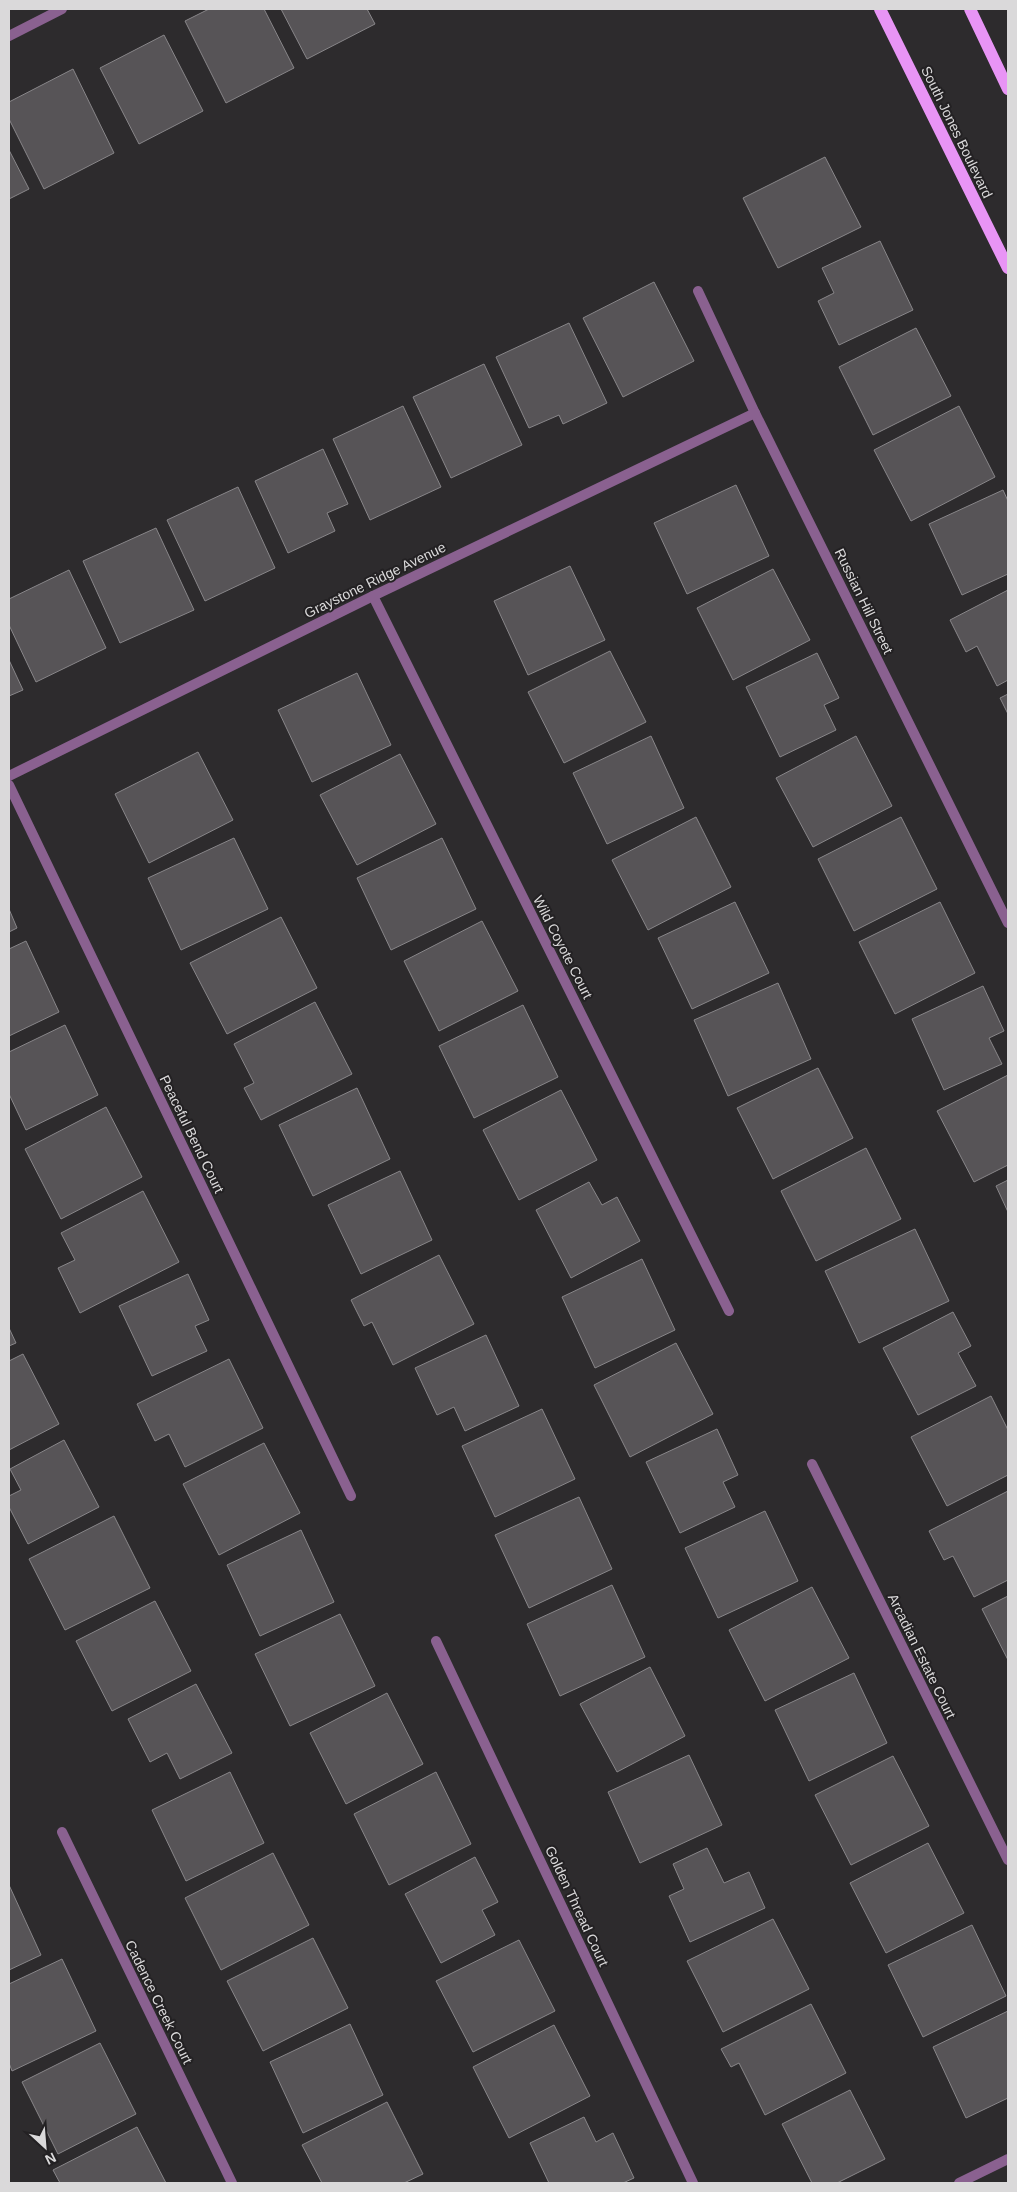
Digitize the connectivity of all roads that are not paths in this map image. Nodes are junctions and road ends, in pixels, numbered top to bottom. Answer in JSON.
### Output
{"nodes":[{"id":1,"x":62,"y":9,"type":"edge"},
{"id":2,"x":880,"y":9,"type":"edge"},
{"id":3,"x":970,"y":9,"type":"edge"},
{"id":4,"x":9,"y":36,"type":"edge"},
{"id":5,"x":1008,"y":89,"type":"edge"},
{"id":6,"x":1008,"y":268,"type":"edge"},
{"id":7,"x":698,"y":291,"type":"dead end"},
{"id":8,"x":755,"y":412,"type":"junction"},
{"id":9,"x":373,"y":596,"type":"junction"},
{"id":10,"x":9,"y":776,"type":"edge"},
{"id":11,"x":9,"y":785,"type":"edge"},
{"id":12,"x":1008,"y":923,"type":"edge"},
{"id":13,"x":729,"y":1311,"type":"dead end"},
{"id":14,"x":812,"y":1464,"type":"dead end"},
{"id":15,"x":351,"y":1496,"type":"dead end"},
{"id":16,"x":436,"y":1641,"type":"dead end"},
{"id":17,"x":62,"y":1832,"type":"dead end"},
{"id":18,"x":1008,"y":1860,"type":"edge"},
{"id":19,"x":1008,"y":2159,"type":"edge"},
{"id":20,"x":232,"y":2183,"type":"edge"},
{"id":21,"x":693,"y":2183,"type":"edge"},
{"id":22,"x":959,"y":2183,"type":"edge"}],
"edges":[{"from":1,"to":4,"type":"street"},
{"from":2,"to":6,"type":"main road","name":"South Jones Boulevard"},
{"from":3,"to":5,"type":"main road"},
{"from":7,"to":8,"type":"street","name":"Russian Hill Street"},
{"from":8,"to":9,"type":"street","name":"Graystone Ridge Avenue"},
{"from":8,"to":12,"type":"street","name":"Russian Hill Street"},
{"from":9,"to":10,"type":"street","name":"Graystone Ridge Avenue"},
{"from":9,"to":13,"type":"street","name":"Wild Coyote Court"},
{"from":11,"to":15,"type":"street","name":"Peaceful Bend Court"},
{"from":14,"to":18,"type":"street","name":"Arcadian Estate Court"},
{"from":16,"to":21,"type":"street","name":"Golden Thread Court"},
{"from":17,"to":20,"type":"street","name":"Cadence Creek Court"},
{"from":19,"to":22,"type":"street"}]}
